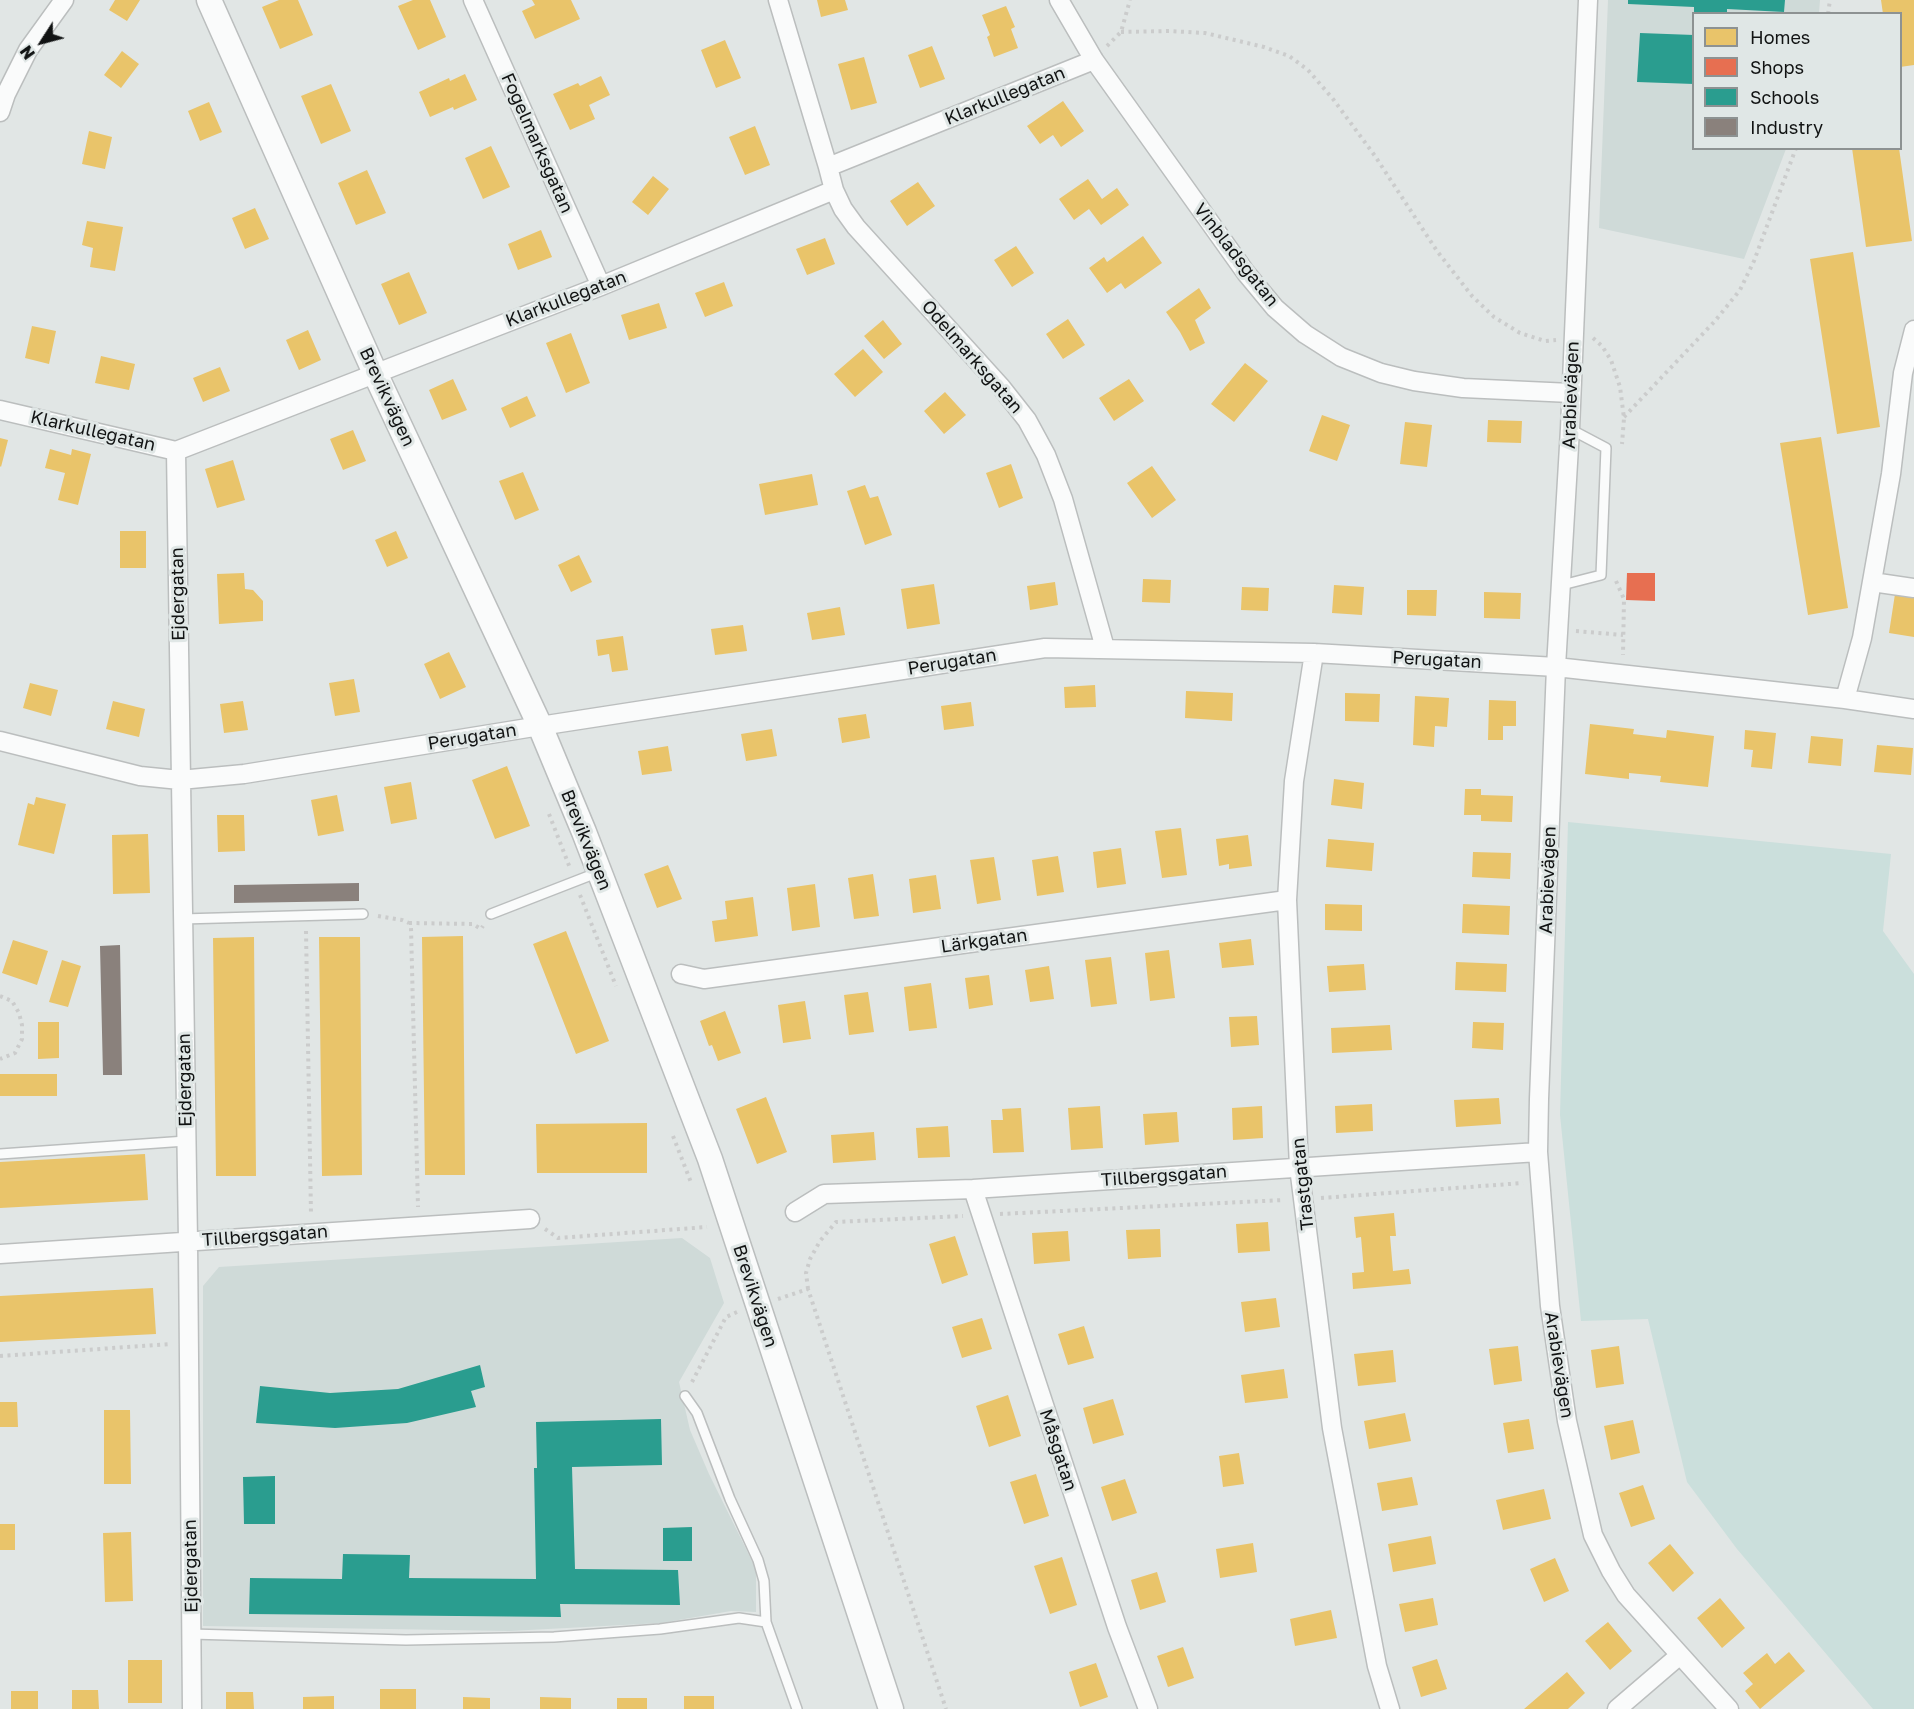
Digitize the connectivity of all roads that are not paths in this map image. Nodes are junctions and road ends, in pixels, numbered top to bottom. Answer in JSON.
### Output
{"nodes":[{"id":1,"x":64,"y":0,"type":"edge"},
{"id":2,"x":209,"y":0,"type":"edge"},
{"id":3,"x":473,"y":0,"type":"edge"},
{"id":4,"x":778,"y":0,"type":"edge"},
{"id":5,"x":1059,"y":0,"type":"edge"},
{"id":6,"x":1588,"y":0,"type":"edge"},
{"id":7,"x":1094,"y":60,"type":"junction"},
{"id":8,"x":0,"y":112,"type":"edge"},
{"id":9,"x":828,"y":167,"type":"junction"},
{"id":10,"x":834,"y":190,"type":"junction"},
{"id":11,"x":601,"y":286,"type":"junction"},
{"id":12,"x":1914,"y":330,"type":"edge"},
{"id":13,"x":375,"y":373,"type":"junction"},
{"id":14,"x":1572,"y":393,"type":"junction"},
{"id":15,"x":0,"y":410,"type":"edge"},
{"id":16,"x":1570,"y":429,"type":"junction"},
{"id":17,"x":176,"y":451,"type":"junction"},
{"id":18,"x":1872,"y":582,"type":"junction"},
{"id":19,"x":1562,"y":585,"type":"junction"},
{"id":20,"x":1914,"y":588,"type":"edge"},
{"id":21,"x":1105,"y":648,"type":"junction"},
{"id":22,"x":1314,"y":653,"type":"junction"},
{"id":23,"x":1556,"y":667,"type":"junction"},
{"id":24,"x":1845,"y":699,"type":"junction"},
{"id":25,"x":1914,"y":708,"type":"edge"},
{"id":26,"x":540,"y":726,"type":"junction"},
{"id":27,"x":0,"y":741,"type":"edge"},
{"id":28,"x":180,"y":780,"type":"junction"},
{"id":29,"x":599,"y":872,"type":"junction"},
{"id":30,"x":1287,"y":900,"type":"junction"},
{"id":31,"x":363,"y":914,"type":"road end"},
{"id":32,"x":490,"y":914,"type":"road end"},
{"id":33,"x":182,"y":919,"type":"junction"},
{"id":34,"x":681,"y":974,"type":"dead end"},
{"id":35,"x":186,"y":1142,"type":"junction"},
{"id":36,"x":1538,"y":1152,"type":"junction"},
{"id":37,"x":0,"y":1154,"type":"edge"},
{"id":38,"x":1299,"y":1167,"type":"junction"},
{"id":39,"x":973,"y":1189,"type":"junction"},
{"id":40,"x":795,"y":1212,"type":"dead end"},
{"id":41,"x":530,"y":1219,"type":"road end"},
{"id":42,"x":188,"y":1241,"type":"junction"},
{"id":43,"x":0,"y":1254,"type":"edge"},
{"id":44,"x":685,"y":1396,"type":"road end"},
{"id":45,"x":766,"y":1622,"type":"junction"},
{"id":46,"x":191,"y":1634,"type":"junction"},
{"id":47,"x":1680,"y":1654,"type":"junction"},
{"id":48,"x":192,"y":1709,"type":"edge"},
{"id":49,"x":797,"y":1709,"type":"edge"},
{"id":50,"x":891,"y":1709,"type":"edge"},
{"id":51,"x":1148,"y":1709,"type":"edge"},
{"id":52,"x":1390,"y":1709,"type":"edge"},
{"id":53,"x":1617,"y":1709,"type":"edge"},
{"id":54,"x":1729,"y":1709,"type":"edge"}],
"edges":[{"from":1,"to":8,"type":"street"},
{"from":2,"to":13,"type":"street","name":"Brevikvägen"},
{"from":3,"to":11,"type":"street","name":"Fogelmarksgatan"},
{"from":4,"to":9,"type":"street"},
{"from":5,"to":7,"type":"street","name":"Vinbladsgatan"},
{"from":6,"to":14,"type":"street","name":"Arabievägen"},
{"from":7,"to":9,"type":"street","name":"Klarkullegatan"},
{"from":7,"to":14,"type":"street","name":"Vinbladsgatan"},
{"from":9,"to":10,"type":"street"},
{"from":10,"to":11,"type":"street","name":"Klarkullegatan"},
{"from":10,"to":21,"type":"street","name":"Odelmarksgatan"},
{"from":11,"to":13,"type":"street","name":"Klarkullegatan"},
{"from":12,"to":18,"type":"street"},
{"from":13,"to":17,"type":"street","name":"Klarkullegatan"},
{"from":13,"to":26,"type":"street","name":"Brevikvägen"},
{"from":14,"to":16,"type":"street","name":"Arabievägen"},
{"from":15,"to":17,"type":"street","name":"Klarkullegatan"},
{"from":16,"to":19,"type":"street","name":"Arabievägen"},
{"from":16,"to":19,"type":"lane"},
{"from":17,"to":28,"type":"street","name":"Ejdergatan"},
{"from":18,"to":20,"type":"street"},
{"from":18,"to":24,"type":"street"},
{"from":19,"to":23,"type":"street","name":"Arabievägen"},
{"from":21,"to":22,"type":"street","name":"Perugatan"},
{"from":21,"to":26,"type":"street","name":"Perugatan"},
{"from":22,"to":23,"type":"street","name":"Perugatan"},
{"from":22,"to":30,"type":"street","name":"Trastgatan"},
{"from":23,"to":24,"type":"street","name":"Perugatan"},
{"from":23,"to":36,"type":"street","name":"Arabievägen"},
{"from":24,"to":25,"type":"street","name":"Perugatan"},
{"from":26,"to":28,"type":"street","name":"Perugatan"},
{"from":26,"to":29,"type":"street","name":"Brevikvägen"},
{"from":27,"to":28,"type":"street","name":"Perugatan"},
{"from":28,"to":33,"type":"street","name":"Ejdergatan"},
{"from":29,"to":32,"type":"lane"},
{"from":29,"to":50,"type":"street","name":"Brevikvägen"},
{"from":30,"to":34,"type":"street","name":"Lärkgatan"},
{"from":30,"to":38,"type":"street","name":"Trastgatan"},
{"from":31,"to":33,"type":"lane"},
{"from":33,"to":35,"type":"street","name":"Ejdergatan"},
{"from":35,"to":37,"type":"lane"},
{"from":35,"to":42,"type":"street","name":"Ejdergatan"},
{"from":36,"to":38,"type":"street","name":"Tillbergsgatan"},
{"from":36,"to":47,"type":"street","name":"Arabievägen"},
{"from":38,"to":39,"type":"street","name":"Tillbergsgatan"},
{"from":38,"to":52,"type":"street","name":"Trastgatan"},
{"from":39,"to":40,"type":"street","name":"Tillbergsgatan"},
{"from":39,"to":51,"type":"street","name":"Måsgatan"},
{"from":41,"to":42,"type":"street","name":"Tillbergsgatan"},
{"from":42,"to":43,"type":"street","name":"Tillbergsgatan"},
{"from":42,"to":46,"type":"street","name":"Ejdergatan"},
{"from":44,"to":45,"type":"lane"},
{"from":45,"to":46,"type":"lane"},
{"from":45,"to":49,"type":"lane"},
{"from":46,"to":48,"type":"street","name":"Ejdergatan"},
{"from":47,"to":53,"type":"street"},
{"from":47,"to":54,"type":"street","name":"Arabievägen"}]}
